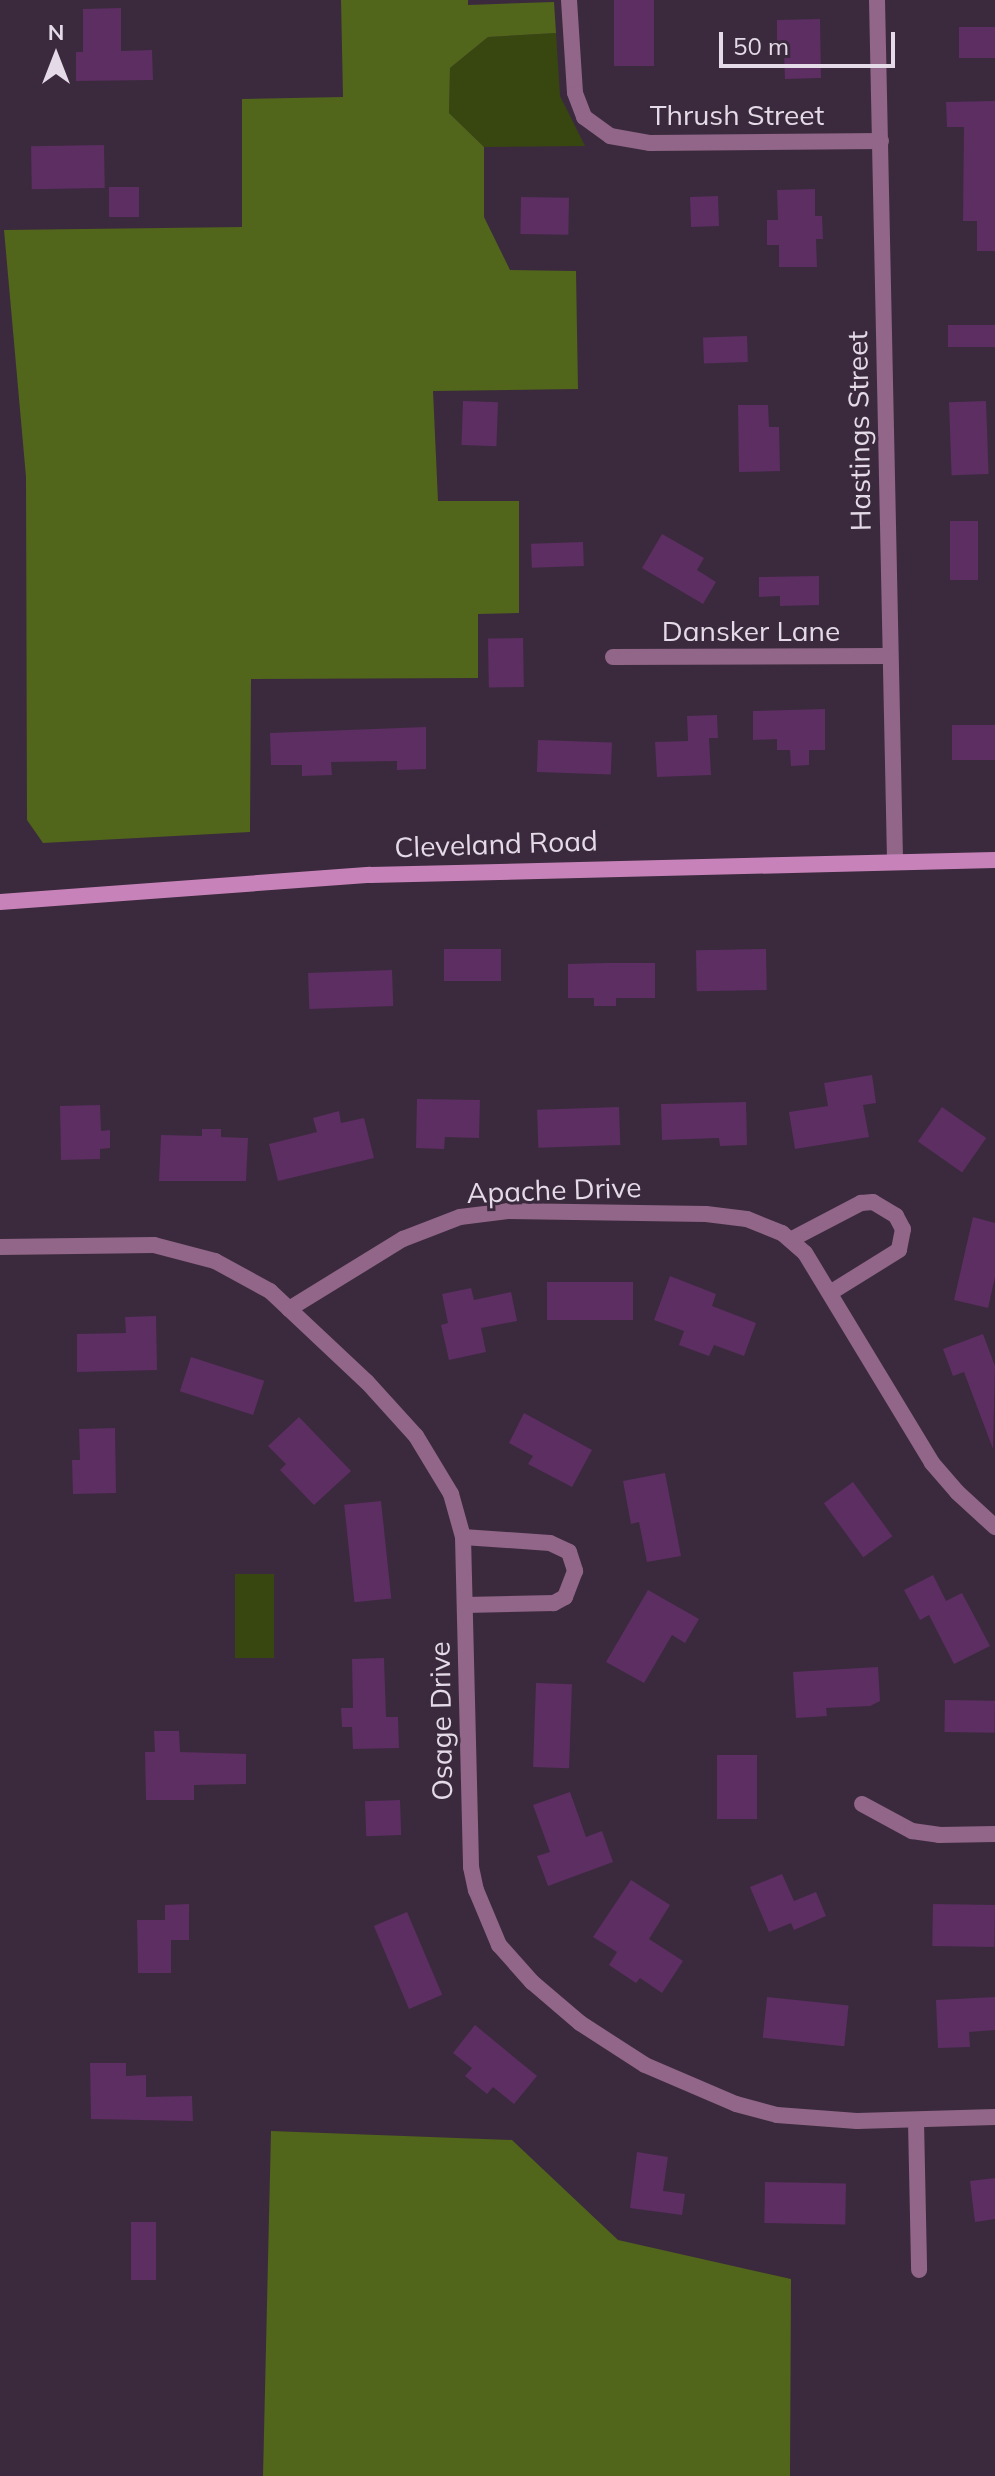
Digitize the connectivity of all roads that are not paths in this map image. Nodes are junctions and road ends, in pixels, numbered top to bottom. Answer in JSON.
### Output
{"nodes":[{"id":1,"x":569,"y":0,"type":"edge"},
{"id":2,"x":877,"y":0,"type":"edge"},
{"id":3,"x":881,"y":141,"type":"junction"},
{"id":4,"x":888,"y":656,"type":"junction"},
{"id":5,"x":613,"y":657,"type":"dead end"},
{"id":6,"x":995,"y":860,"type":"edge"},
{"id":7,"x":895,"y":861,"type":"junction"},
{"id":8,"x":0,"y":902,"type":"edge"},
{"id":9,"x":792,"y":1239,"type":"junction"},
{"id":10,"x":0,"y":1247,"type":"edge"},
{"id":11,"x":830,"y":1293,"type":"junction"},
{"id":12,"x":289,"y":1309,"type":"junction"},
{"id":13,"x":995,"y":1527,"type":"edge"},
{"id":14,"x":463,"y":1537,"type":"junction"},
{"id":15,"x":465,"y":1605,"type":"junction"},
{"id":16,"x":862,"y":1804,"type":"dead end"},
{"id":17,"x":995,"y":1834,"type":"edge"},
{"id":18,"x":995,"y":2117,"type":"edge"},
{"id":19,"x":916,"y":2121,"type":"junction"},
{"id":20,"x":919,"y":2270,"type":"dead end"}],
"edges":[{"from":1,"to":3,"type":"street","name":"Thrush Street"},
{"from":2,"to":3,"type":"street","name":"Hastings Street"},
{"from":3,"to":4,"type":"street","name":"Hastings Street"},
{"from":4,"to":5,"type":"street","name":"Dansker Lane"},
{"from":4,"to":7,"type":"street","name":"Hastings Street"},
{"from":6,"to":7,"type":"main road","name":"Cleveland Road"},
{"from":7,"to":8,"type":"main road","name":"Cleveland Road"},
{"from":9,"to":11,"type":"street"},
{"from":9,"to":11,"type":"street"},
{"from":9,"to":12,"type":"street","name":"Apache Drive"},
{"from":10,"to":12,"type":"street"},
{"from":11,"to":13,"type":"street"},
{"from":12,"to":14,"type":"street","name":"Osage Drive"},
{"from":14,"to":15,"type":"street","name":"Osage Drive"},
{"from":14,"to":15,"type":"street"},
{"from":15,"to":19,"type":"street","name":"Osage Drive"},
{"from":16,"to":17,"type":"street"},
{"from":18,"to":19,"type":"street","name":"Osage Drive"},
{"from":19,"to":20,"type":"street"}]}
